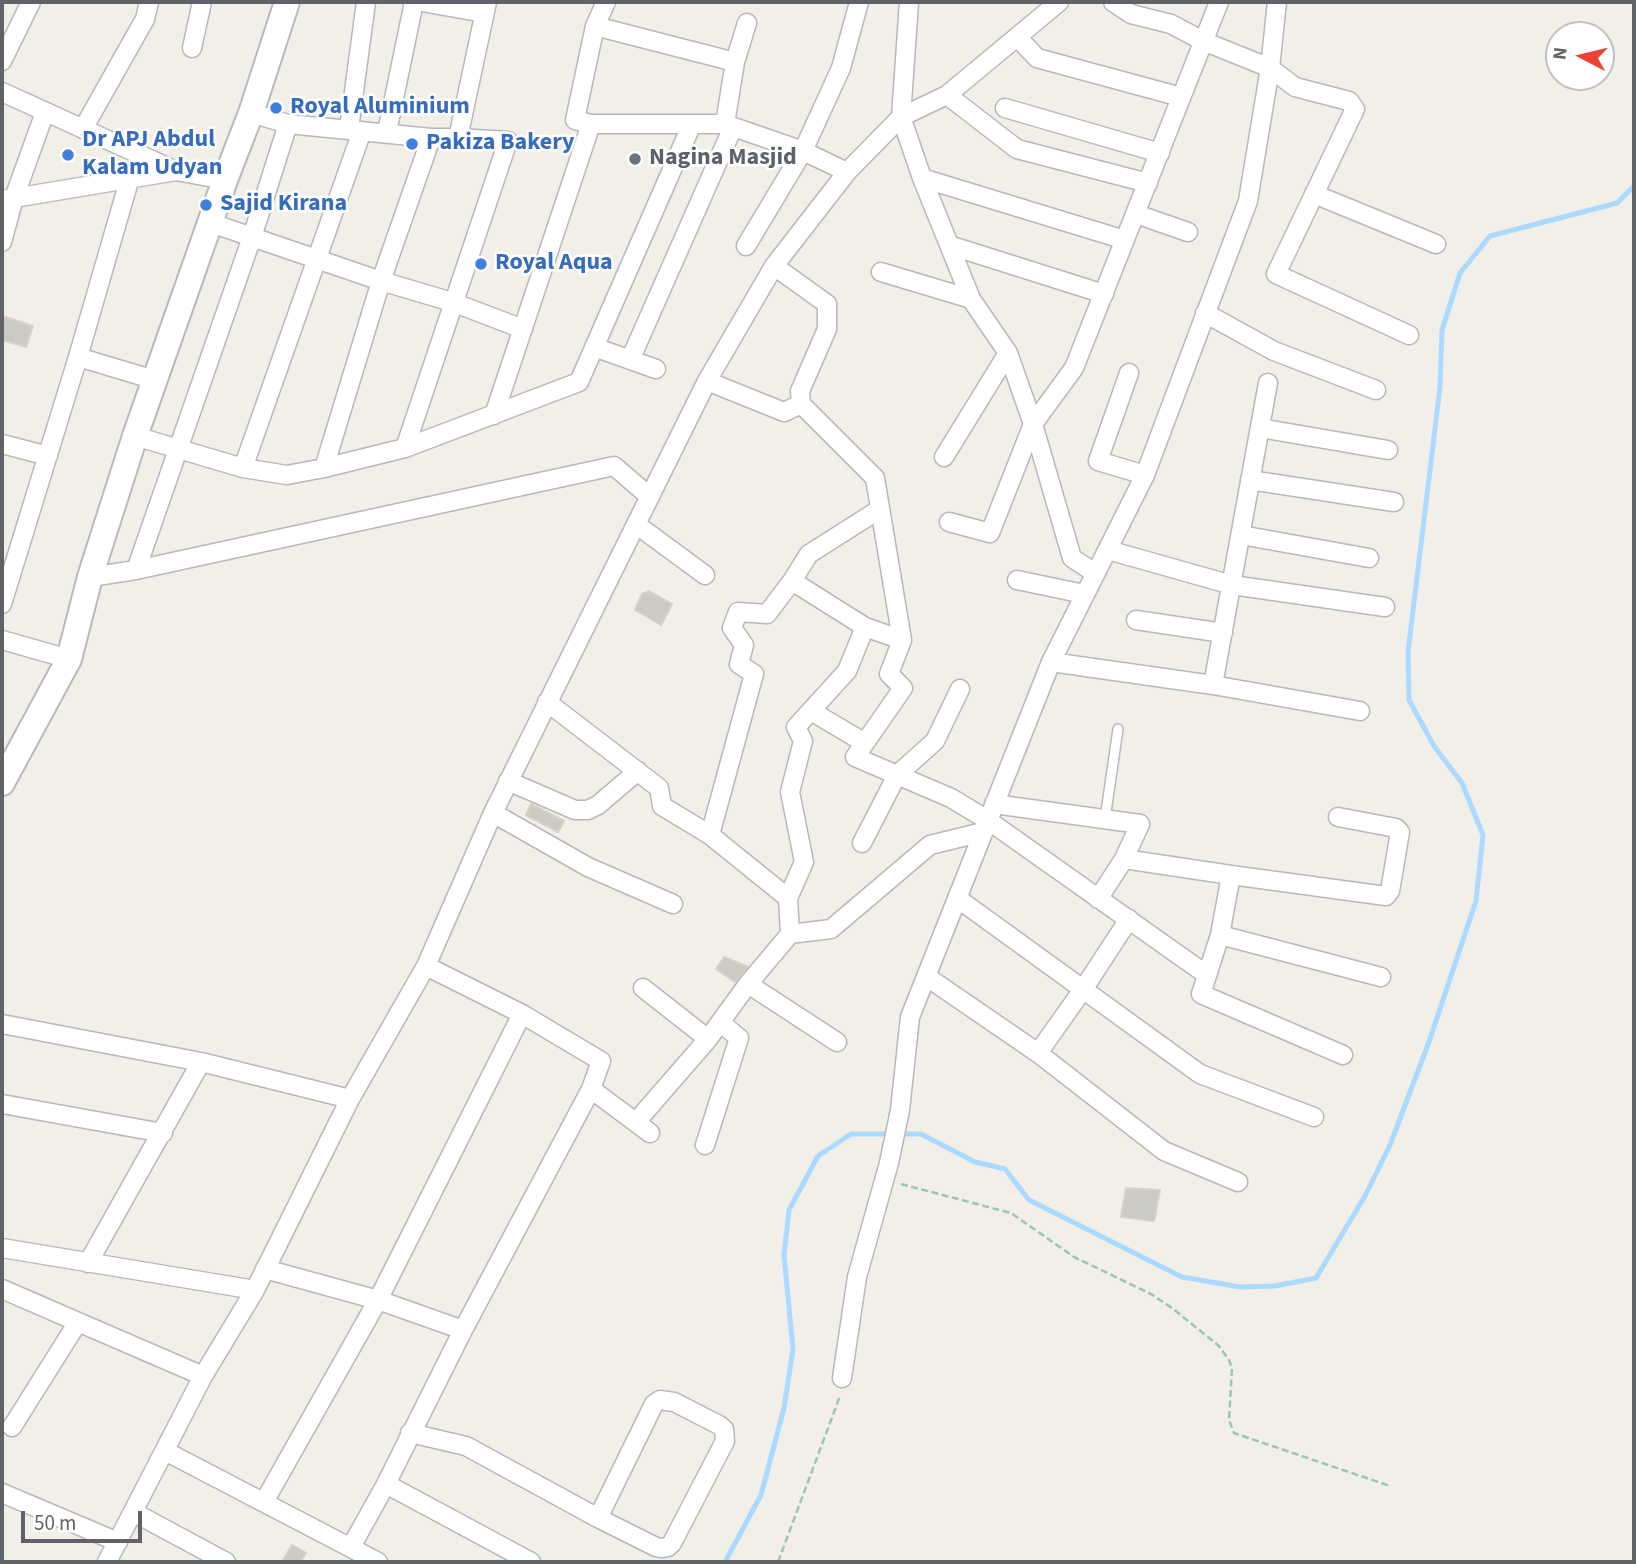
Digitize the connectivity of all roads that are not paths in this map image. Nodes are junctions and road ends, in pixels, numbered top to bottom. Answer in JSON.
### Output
{"nodes":[{"id":1,"x":31,"y":2,"type":"edge"},
{"id":2,"x":149,"y":2,"type":"edge"},
{"id":3,"x":202,"y":2,"type":"edge"},
{"id":4,"x":287,"y":2,"type":"edge"},
{"id":5,"x":366,"y":2,"type":"edge"},
{"id":6,"x":414,"y":2,"type":"edge"},
{"id":7,"x":422,"y":2,"type":"edge"},
{"id":8,"x":606,"y":2,"type":"edge"},
{"id":9,"x":859,"y":2,"type":"edge"},
{"id":10,"x":909,"y":2,"type":"edge"},
{"id":11,"x":1059,"y":2,"type":"edge"},
{"id":12,"x":1113,"y":2,"type":"edge"},
{"id":13,"x":1219,"y":2,"type":"edge"},
{"id":14,"x":1277,"y":2,"type":"edge"},
{"id":15,"x":485,"y":7,"type":"edge"},
{"id":16,"x":747,"y":23,"type":"dead end"},
{"id":17,"x":595,"y":26,"type":"junction"},
{"id":18,"x":1018,"y":38,"type":"junction"},
{"id":19,"x":1203,"y":41,"type":"junction"},
{"id":20,"x":192,"y":48,"type":"dead end"},
{"id":21,"x":2,"y":61,"type":"edge"},
{"id":22,"x":735,"y":62,"type":"junction"},
{"id":23,"x":1270,"y":68,"type":"junction"},
{"id":24,"x":2,"y":92,"type":"edge"},
{"id":25,"x":947,"y":95,"type":"junction"},
{"id":26,"x":1181,"y":97,"type":"junction"},
{"id":27,"x":1005,"y":108,"type":"dead end"},
{"id":28,"x":45,"y":112,"type":"junction"},
{"id":29,"x":251,"y":113,"type":"junction"},
{"id":30,"x":901,"y":117,"type":"junction"},
{"id":31,"x":288,"y":124,"type":"junction"},
{"id":32,"x":591,"y":124,"type":"junction"},
{"id":33,"x":691,"y":124,"type":"junction"},
{"id":34,"x":729,"y":126,"type":"junction"},
{"id":35,"x":83,"y":129,"type":"junction"},
{"id":36,"x":356,"y":130,"type":"junction"},
{"id":37,"x":387,"y":132,"type":"junction"},
{"id":38,"x":431,"y":138,"type":"junction"},
{"id":39,"x":458,"y":138,"type":"junction"},
{"id":40,"x":803,"y":151,"type":"junction"},
{"id":41,"x":1160,"y":153,"type":"junction"},
{"id":42,"x":176,"y":171,"type":"junction"},
{"id":43,"x":846,"y":172,"type":"junction"},
{"id":44,"x":922,"y":178,"type":"junction"},
{"id":45,"x":225,"y":180,"type":"junction"},
{"id":46,"x":129,"y":181,"type":"junction"},
{"id":47,"x":1148,"y":183,"type":"junction"},
{"id":48,"x":1314,"y":194,"type":"junction"},
{"id":49,"x":8,"y":199,"type":"edge"},
{"id":50,"x":1136,"y":214,"type":"junction"},
{"id":51,"x":211,"y":223,"type":"junction"},
{"id":52,"x":1188,"y":232,"type":"dead end"},
{"id":53,"x":252,"y":237,"type":"junction"},
{"id":54,"x":1125,"y":240,"type":"junction"},
{"id":55,"x":2,"y":242,"type":"edge"},
{"id":56,"x":1436,"y":244,"type":"dead end"},
{"id":57,"x":949,"y":245,"type":"junction"},
{"id":58,"x":746,"y":246,"type":"dead end"},
{"id":59,"x":316,"y":258,"type":"junction"},
{"id":60,"x":774,"y":266,"type":"junction"},
{"id":61,"x":881,"y":272,"type":"dead end"},
{"id":62,"x":381,"y":281,"type":"junction"},
{"id":63,"x":1104,"y":294,"type":"junction"},
{"id":64,"x":971,"y":299,"type":"junction"},
{"id":65,"x":452,"y":302,"type":"junction"},
{"id":66,"x":1205,"y":313,"type":"junction"},
{"id":67,"x":523,"y":329,"type":"junction"},
{"id":68,"x":1409,"y":335,"type":"dead end"},
{"id":69,"x":594,"y":347,"type":"junction"},
{"id":70,"x":1008,"y":353,"type":"junction"},
{"id":71,"x":78,"y":357,"type":"junction"},
{"id":72,"x":630,"y":360,"type":"junction"},
{"id":73,"x":656,"y":369,"type":"dead end"},
{"id":74,"x":1129,"y":373,"type":"dead end"},
{"id":75,"x":155,"y":380,"type":"junction"},
{"id":76,"x":707,"y":381,"type":"junction"},
{"id":77,"x":1268,"y":383,"type":"dead end"},
{"id":78,"x":1376,"y":390,"type":"dead end"},
{"id":79,"x":800,"y":404,"type":"junction"},
{"id":80,"x":494,"y":415,"type":"junction"},
{"id":81,"x":1033,"y":424,"type":"junction"},
{"id":82,"x":1260,"y":428,"type":"junction"},
{"id":83,"x":135,"y":436,"type":"junction"},
{"id":84,"x":2,"y":444,"type":"edge"},
{"id":85,"x":179,"y":448,"type":"junction"},
{"id":86,"x":405,"y":448,"type":"junction"},
{"id":87,"x":1388,"y":450,"type":"dead end"},
{"id":88,"x":48,"y":456,"type":"junction"},
{"id":89,"x":944,"y":457,"type":"dead end"},
{"id":90,"x":243,"y":468,"type":"junction"},
{"id":91,"x":324,"y":468,"type":"junction"},
{"id":92,"x":1145,"y":475,"type":"junction"},
{"id":93,"x":1250,"y":480,"type":"junction"},
{"id":94,"x":650,"y":496,"type":"junction"},
{"id":95,"x":1394,"y":502,"type":"dead end"},
{"id":96,"x":880,"y":509,"type":"junction"},
{"id":97,"x":949,"y":522,"type":"dead end"},
{"id":98,"x":637,"y":525,"type":"junction"},
{"id":99,"x":1241,"y":535,"type":"junction"},
{"id":100,"x":1108,"y":550,"type":"junction"},
{"id":101,"x":10,"y":551,"type":"edge"},
{"id":102,"x":1369,"y":558,"type":"dead end"},
{"id":103,"x":136,"y":570,"type":"junction"},
{"id":104,"x":1095,"y":573,"type":"junction"},
{"id":105,"x":705,"y":575,"type":"dead end"},
{"id":106,"x":90,"y":577,"type":"junction"},
{"id":107,"x":1017,"y":580,"type":"dead end"},
{"id":108,"x":792,"y":581,"type":"junction"},
{"id":109,"x":1232,"y":585,"type":"junction"},
{"id":110,"x":1084,"y":594,"type":"junction"},
{"id":111,"x":2,"y":604,"type":"edge"},
{"id":112,"x":1385,"y":607,"type":"dead end"},
{"id":113,"x":1136,"y":620,"type":"dead end"},
{"id":114,"x":865,"y":627,"type":"junction"},
{"id":115,"x":1223,"y":633,"type":"junction"},
{"id":116,"x":902,"y":639,"type":"junction"},
{"id":117,"x":2,"y":640,"type":"edge"},
{"id":118,"x":69,"y":659,"type":"junction"},
{"id":119,"x":1051,"y":662,"type":"junction"},
{"id":120,"x":1213,"y":685,"type":"junction"},
{"id":121,"x":960,"y":689,"type":"dead end"},
{"id":122,"x":547,"y":702,"type":"junction"},
{"id":123,"x":811,"y":711,"type":"junction"},
{"id":124,"x":1360,"y":711,"type":"dead end"},
{"id":125,"x":1118,"y":729,"type":"dead end"},
{"id":126,"x":864,"y":743,"type":"junction"},
{"id":127,"x":638,"y":771,"type":"junction"},
{"id":128,"x":897,"y":775,"type":"junction"},
{"id":129,"x":3,"y":779,"type":"edge"},
{"id":130,"x":508,"y":781,"type":"junction"},
{"id":131,"x":492,"y":813,"type":"junction"},
{"id":132,"x":1338,"y":817,"type":"dead end"},
{"id":133,"x":989,"y":819,"type":"junction"},
{"id":134,"x":1105,"y":819,"type":"junction"},
{"id":135,"x":710,"y":835,"type":"junction"},
{"id":136,"x":862,"y":843,"type":"dead end"},
{"id":137,"x":1124,"y":859,"type":"junction"},
{"id":138,"x":1231,"y":875,"type":"junction"},
{"id":139,"x":788,"y":898,"type":"junction"},
{"id":140,"x":957,"y":898,"type":"junction"},
{"id":141,"x":1098,"y":899,"type":"junction"},
{"id":142,"x":673,"y":904,"type":"dead end"},
{"id":143,"x":1129,"y":919,"type":"junction"},
{"id":144,"x":790,"y":933,"type":"junction"},
{"id":145,"x":1220,"y":935,"type":"junction"},
{"id":146,"x":426,"y":966,"type":"junction"},
{"id":147,"x":1207,"y":975,"type":"junction"},
{"id":148,"x":1381,"y":977,"type":"dead end"},
{"id":149,"x":927,"y":978,"type":"junction"},
{"id":150,"x":748,"y":984,"type":"junction"},
{"id":151,"x":643,"y":988,"type":"dead end"},
{"id":152,"x":1084,"y":988,"type":"junction"},
{"id":153,"x":522,"y":1014,"type":"junction"},
{"id":154,"x":721,"y":1023,"type":"junction"},
{"id":155,"x":2,"y":1024,"type":"edge"},
{"id":156,"x":708,"y":1040,"type":"junction"},
{"id":157,"x":837,"y":1042,"type":"dead end"},
{"id":158,"x":1038,"y":1053,"type":"junction"},
{"id":159,"x":1343,"y":1055,"type":"dead end"},
{"id":160,"x":201,"y":1062,"type":"junction"},
{"id":161,"x":591,"y":1089,"type":"junction"},
{"id":162,"x":350,"y":1100,"type":"junction"},
{"id":163,"x":2,"y":1104,"type":"edge"},
{"id":164,"x":1314,"y":1117,"type":"dead end"},
{"id":165,"x":163,"y":1133,"type":"junction"},
{"id":166,"x":705,"y":1145,"type":"dead end"},
{"id":167,"x":1238,"y":1182,"type":"dead end"},
{"id":168,"x":2,"y":1248,"type":"edge"},
{"id":169,"x":88,"y":1263,"type":"junction"},
{"id":170,"x":265,"y":1269,"type":"junction"},
{"id":171,"x":2,"y":1289,"type":"edge"},
{"id":172,"x":255,"y":1290,"type":"junction"},
{"id":173,"x":378,"y":1300,"type":"junction"},
{"id":174,"x":78,"y":1322,"type":"junction"},
{"id":175,"x":463,"y":1330,"type":"junction"},
{"id":176,"x":203,"y":1376,"type":"junction"},
{"id":177,"x":842,"y":1378,"type":"road end"},
{"id":178,"x":12,"y":1427,"type":"dead end"},
{"id":179,"x":410,"y":1433,"type":"junction"},
{"id":180,"x":165,"y":1451,"type":"junction"},
{"id":181,"x":386,"y":1484,"type":"junction"},
{"id":182,"x":2,"y":1493,"type":"edge"},
{"id":183,"x":264,"y":1502,"type":"junction"},
{"id":184,"x":133,"y":1512,"type":"junction"},
{"id":185,"x":598,"y":1518,"type":"junction"},
{"id":186,"x":118,"y":1542,"type":"junction"},
{"id":187,"x":351,"y":1547,"type":"junction"},
{"id":188,"x":220,"y":1561,"type":"edge"},
{"id":189,"x":107,"y":1562,"type":"edge"},
{"id":190,"x":378,"y":1562,"type":"edge"},
{"id":191,"x":531,"y":1562,"type":"edge"}],
"edges":[{"from":1,"to":21,"type":"street"},
{"from":2,"to":35,"type":"street"},
{"from":3,"to":20,"type":"street"},
{"from":4,"to":29,"type":"main road"},
{"from":5,"to":36,"type":"street"},
{"from":6,"to":37,"type":"street"},
{"from":7,"to":15,"type":"street"},
{"from":8,"to":17,"type":"street"},
{"from":9,"to":40,"type":"street"},
{"from":10,"to":30,"type":"street"},
{"from":11,"to":18,"type":"street"},
{"from":12,"to":19,"type":"street"},
{"from":13,"to":19,"type":"street"},
{"from":14,"to":23,"type":"street"},
{"from":15,"to":39,"type":"street"},
{"from":16,"to":22,"type":"street"},
{"from":17,"to":22,"type":"street"},
{"from":17,"to":32,"type":"street"},
{"from":18,"to":25,"type":"street"},
{"from":18,"to":26,"type":"street"},
{"from":19,"to":23,"type":"street"},
{"from":19,"to":26,"type":"street"},
{"from":22,"to":34,"type":"street"},
{"from":23,"to":48,"type":"street"},
{"from":23,"to":66,"type":"street"},
{"from":24,"to":28,"type":"street"},
{"from":25,"to":30,"type":"street"},
{"from":25,"to":47,"type":"street"},
{"from":26,"to":41,"type":"street"},
{"from":27,"to":41,"type":"street"},
{"from":28,"to":35,"type":"street"},
{"from":28,"to":49,"type":"street"},
{"from":29,"to":31,"type":"street"},
{"from":29,"to":45,"type":"main road"},
{"from":30,"to":43,"type":"street"},
{"from":30,"to":44,"type":"street"},
{"from":31,"to":36,"type":"street"},
{"from":31,"to":53,"type":"street"},
{"from":32,"to":33,"type":"street"},
{"from":32,"to":67,"type":"street"},
{"from":33,"to":34,"type":"street"},
{"from":33,"to":69,"type":"street"},
{"from":34,"to":40,"type":"street"},
{"from":34,"to":72,"type":"street"},
{"from":35,"to":42,"type":"street"},
{"from":36,"to":37,"type":"street"},
{"from":36,"to":59,"type":"street"},
{"from":37,"to":38,"type":"street"},
{"from":38,"to":39,"type":"street"},
{"from":38,"to":62,"type":"street"},
{"from":39,"to":65,"type":"street"},
{"from":40,"to":43,"type":"street"},
{"from":40,"to":58,"type":"street"},
{"from":41,"to":47,"type":"street"},
{"from":42,"to":45,"type":"street"},
{"from":42,"to":46,"type":"street"},
{"from":43,"to":60,"type":"street"},
{"from":44,"to":54,"type":"street"},
{"from":44,"to":57,"type":"street"},
{"from":45,"to":51,"type":"main road"},
{"from":46,"to":49,"type":"street"},
{"from":46,"to":71,"type":"street"},
{"from":47,"to":50,"type":"street"},
{"from":48,"to":56,"type":"street"},
{"from":48,"to":68,"type":"street"},
{"from":49,"to":55,"type":"street"},
{"from":50,"to":52,"type":"street"},
{"from":50,"to":54,"type":"street"},
{"from":51,"to":53,"type":"street"},
{"from":51,"to":75,"type":"main road"},
{"from":53,"to":59,"type":"street"},
{"from":53,"to":85,"type":"street"},
{"from":54,"to":63,"type":"street"},
{"from":57,"to":63,"type":"street"},
{"from":57,"to":64,"type":"street"},
{"from":59,"to":62,"type":"street"},
{"from":59,"to":90,"type":"street"},
{"from":60,"to":76,"type":"street"},
{"from":60,"to":79,"type":"street"},
{"from":61,"to":64,"type":"street"},
{"from":62,"to":65,"type":"street"},
{"from":62,"to":91,"type":"street"},
{"from":63,"to":81,"type":"street"},
{"from":64,"to":70,"type":"street"},
{"from":65,"to":67,"type":"street"},
{"from":65,"to":86,"type":"street"},
{"from":66,"to":78,"type":"street"},
{"from":66,"to":92,"type":"street"},
{"from":67,"to":80,"type":"street"},
{"from":69,"to":72,"type":"street"},
{"from":69,"to":80,"type":"street"},
{"from":70,"to":81,"type":"street"},
{"from":70,"to":89,"type":"street"},
{"from":71,"to":75,"type":"street"},
{"from":71,"to":88,"type":"street"},
{"from":72,"to":73,"type":"street"},
{"from":74,"to":92,"type":"street"},
{"from":75,"to":83,"type":"main road"},
{"from":76,"to":79,"type":"street"},
{"from":76,"to":94,"type":"street"},
{"from":77,"to":82,"type":"street"},
{"from":79,"to":96,"type":"street"},
{"from":80,"to":86,"type":"street"},
{"from":81,"to":97,"type":"street"},
{"from":81,"to":104,"type":"street"},
{"from":82,"to":87,"type":"street"},
{"from":82,"to":93,"type":"street"},
{"from":83,"to":85,"type":"street"},
{"from":83,"to":106,"type":"main road"},
{"from":84,"to":88,"type":"street"},
{"from":85,"to":90,"type":"street"},
{"from":85,"to":103,"type":"street"},
{"from":86,"to":91,"type":"street"},
{"from":88,"to":101,"type":"street"},
{"from":90,"to":91,"type":"street"},
{"from":92,"to":100,"type":"street"},
{"from":93,"to":95,"type":"street"},
{"from":93,"to":99,"type":"street"},
{"from":94,"to":98,"type":"street"},
{"from":94,"to":103,"type":"street"},
{"from":96,"to":108,"type":"street"},
{"from":96,"to":116,"type":"street"},
{"from":98,"to":105,"type":"street"},
{"from":98,"to":122,"type":"street"},
{"from":99,"to":102,"type":"street"},
{"from":99,"to":109,"type":"street"},
{"from":100,"to":104,"type":"street"},
{"from":100,"to":109,"type":"street"},
{"from":101,"to":111,"type":"street"},
{"from":103,"to":106,"type":"street"},
{"from":104,"to":110,"type":"street"},
{"from":106,"to":118,"type":"main road"},
{"from":107,"to":110,"type":"street"},
{"from":108,"to":114,"type":"street"},
{"from":108,"to":135,"type":"street"},
{"from":109,"to":112,"type":"street"},
{"from":109,"to":115,"type":"street"},
{"from":110,"to":119,"type":"street"},
{"from":113,"to":115,"type":"street"},
{"from":114,"to":116,"type":"street"},
{"from":114,"to":123,"type":"street"},
{"from":115,"to":120,"type":"street"},
{"from":116,"to":126,"type":"street"},
{"from":117,"to":118,"type":"street"},
{"from":118,"to":129,"type":"main road"},
{"from":119,"to":120,"type":"street"},
{"from":119,"to":133,"type":"street"},
{"from":120,"to":124,"type":"street"},
{"from":121,"to":128,"type":"street"},
{"from":122,"to":127,"type":"street"},
{"from":122,"to":130,"type":"street"},
{"from":123,"to":126,"type":"street"},
{"from":123,"to":139,"type":"street"},
{"from":125,"to":134,"type":"lane"},
{"from":126,"to":128,"type":"street"},
{"from":127,"to":130,"type":"street"},
{"from":127,"to":135,"type":"street"},
{"from":128,"to":133,"type":"street"},
{"from":128,"to":136,"type":"street"},
{"from":130,"to":131,"type":"street"},
{"from":131,"to":142,"type":"street"},
{"from":131,"to":146,"type":"street"},
{"from":132,"to":138,"type":"street"},
{"from":133,"to":134,"type":"street"},
{"from":133,"to":140,"type":"street"},
{"from":133,"to":141,"type":"street"},
{"from":133,"to":144,"type":"street"},
{"from":134,"to":137,"type":"street"},
{"from":135,"to":139,"type":"street"},
{"from":137,"to":138,"type":"street"},
{"from":137,"to":141,"type":"street"},
{"from":138,"to":145,"type":"street"},
{"from":139,"to":144,"type":"street"},
{"from":140,"to":149,"type":"street"},
{"from":140,"to":152,"type":"street"},
{"from":141,"to":143,"type":"street"},
{"from":143,"to":147,"type":"street"},
{"from":143,"to":152,"type":"street"},
{"from":144,"to":150,"type":"street"},
{"from":145,"to":147,"type":"street"},
{"from":145,"to":148,"type":"street"},
{"from":146,"to":153,"type":"street"},
{"from":146,"to":162,"type":"street"},
{"from":147,"to":159,"type":"street"},
{"from":149,"to":158,"type":"street"},
{"from":149,"to":177,"type":"street"},
{"from":150,"to":154,"type":"street"},
{"from":150,"to":157,"type":"street"},
{"from":151,"to":156,"type":"street"},
{"from":152,"to":158,"type":"street"},
{"from":152,"to":164,"type":"street"},
{"from":153,"to":161,"type":"street"},
{"from":153,"to":173,"type":"street"},
{"from":154,"to":156,"type":"street"},
{"from":154,"to":166,"type":"street"},
{"from":155,"to":160,"type":"street"},
{"from":156,"to":161,"type":"street"},
{"from":158,"to":167,"type":"street"},
{"from":160,"to":162,"type":"street"},
{"from":160,"to":165,"type":"street"},
{"from":161,"to":175,"type":"street"},
{"from":162,"to":170,"type":"street"},
{"from":163,"to":165,"type":"street"},
{"from":165,"to":169,"type":"street"},
{"from":168,"to":169,"type":"street"},
{"from":169,"to":172,"type":"street"},
{"from":170,"to":172,"type":"street"},
{"from":170,"to":173,"type":"street"},
{"from":171,"to":174,"type":"street"},
{"from":172,"to":176,"type":"street"},
{"from":173,"to":175,"type":"street"},
{"from":173,"to":183,"type":"street"},
{"from":174,"to":176,"type":"street"},
{"from":174,"to":178,"type":"street"},
{"from":175,"to":179,"type":"street"},
{"from":176,"to":180,"type":"street"},
{"from":179,"to":181,"type":"street"},
{"from":179,"to":185,"type":"street"},
{"from":180,"to":183,"type":"street"},
{"from":180,"to":184,"type":"street"},
{"from":181,"to":187,"type":"street"},
{"from":181,"to":191,"type":"street"},
{"from":182,"to":186,"type":"street"},
{"from":183,"to":187,"type":"street"},
{"from":184,"to":186,"type":"street"},
{"from":184,"to":188,"type":"street"},
{"from":185,"to":185,"type":"street"},
{"from":186,"to":189,"type":"street"},
{"from":187,"to":190,"type":"street"}]}
